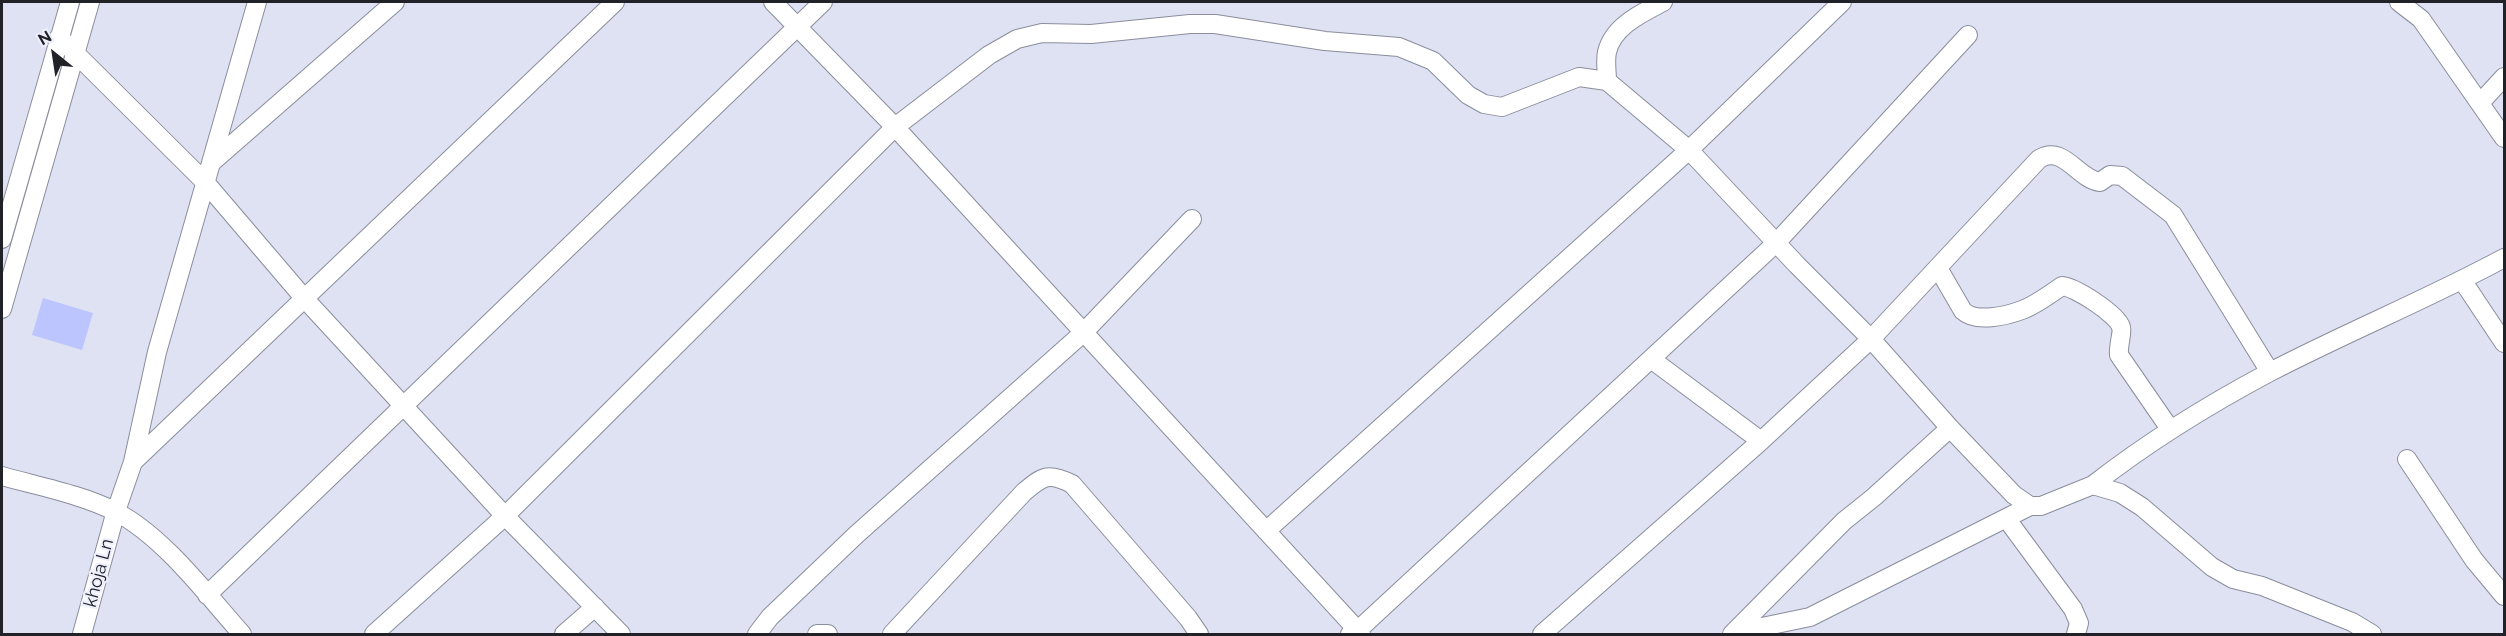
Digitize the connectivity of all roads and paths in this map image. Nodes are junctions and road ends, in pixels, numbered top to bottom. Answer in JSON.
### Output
{"nodes":[{"id":1,"x":70,"y":2,"type":"edge"},
{"id":2,"x":90,"y":2,"type":"edge"},
{"id":3,"x":257,"y":2,"type":"edge"},
{"id":4,"x":395,"y":2,"type":"edge"},
{"id":5,"x":615,"y":2,"type":"edge"},
{"id":6,"x":773,"y":2,"type":"edge"},
{"id":7,"x":823,"y":2,"type":"edge"},
{"id":8,"x":1663,"y":2,"type":"edge"},
{"id":9,"x":1842,"y":2,"type":"edge"},
{"id":10,"x":2399,"y":2,"type":"edge"},
{"id":11,"x":797,"y":27,"type":"junction"},
{"id":12,"x":1968,"y":35,"type":"dead end"},
{"id":13,"x":60,"y":37,"type":"junction"},
{"id":14,"x":76,"y":53,"type":"junction"},
{"id":15,"x":2505,"y":77,"type":"edge"},
{"id":16,"x":1607,"y":81,"type":"junction"},
{"id":17,"x":2480,"y":103,"type":"junction"},
{"id":18,"x":895,"y":127,"type":"junction"},
{"id":19,"x":2505,"y":138,"type":"edge"},
{"id":20,"x":1689,"y":150,"type":"junction"},
{"id":21,"x":211,"y":164,"type":"junction"},
{"id":22,"x":205,"y":183,"type":"junction"},
{"id":23,"x":1192,"y":219,"type":"dead end"},
{"id":24,"x":2,"y":239,"type":"edge"},
{"id":25,"x":1776,"y":243,"type":"junction"},
{"id":26,"x":2505,"y":258,"type":"edge"},
{"id":27,"x":1938,"y":268,"type":"junction"},
{"id":28,"x":2462,"y":280,"type":"junction"},
{"id":29,"x":304,"y":298,"type":"junction"},
{"id":30,"x":2,"y":309,"type":"edge"},
{"id":31,"x":1083,"y":333,"type":"junction"},
{"id":32,"x":1871,"y":339,"type":"junction"},
{"id":33,"x":2505,"y":343,"type":"edge"},
{"id":34,"x":1651,"y":359,"type":"junction"},
{"id":35,"x":2270,"y":372,"type":"junction"},
{"id":36,"x":405,"y":405,"type":"junction"},
{"id":37,"x":1950,"y":428,"type":"junction"},
{"id":38,"x":2170,"y":429,"type":"junction"},
{"id":39,"x":1761,"y":441,"type":"junction"},
{"id":40,"x":2407,"y":459,"type":"dead end"},
{"id":41,"x":133,"y":462,"type":"junction"},
{"id":42,"x":2,"y":476,"type":"edge"},
{"id":43,"x":2093,"y":485,"type":"junction"},
{"id":44,"x":2030,"y":506,"type":"junction"},
{"id":45,"x":116,"y":511,"type":"junction"},
{"id":46,"x":505,"y":516,"type":"junction"},
{"id":47,"x":2006,"y":518,"type":"junction"},
{"id":48,"x":1266,"y":531,"type":"junction"},
{"id":49,"x":207,"y":595,"type":"junction"},
{"id":50,"x":2505,"y":596,"type":"edge"},
{"id":51,"x":595,"y":608,"type":"junction"},
{"id":52,"x":1356,"y":633,"type":"edge"},
{"id":53,"x":82,"y":634,"type":"edge"},
{"id":54,"x":242,"y":634,"type":"edge"},
{"id":55,"x":374,"y":634,"type":"edge"},
{"id":56,"x":564,"y":634,"type":"edge"},
{"id":57,"x":621,"y":634,"type":"edge"},
{"id":58,"x":757,"y":634,"type":"edge"},
{"id":59,"x":816,"y":634,"type":"edge"},
{"id":60,"x":828,"y":634,"type":"edge"},
{"id":61,"x":892,"y":634,"type":"edge"},
{"id":62,"x":1199,"y":634,"type":"edge"},
{"id":63,"x":1542,"y":634,"type":"edge"},
{"id":64,"x":1732,"y":634,"type":"edge"},
{"id":65,"x":1743,"y":634,"type":"edge"},
{"id":66,"x":2076,"y":634,"type":"edge"},
{"id":67,"x":2372,"y":634,"type":"edge"}],
"edges":[{"from":1,"to":13,"type":"street"},
{"from":2,"to":14,"type":"street"},
{"from":3,"to":21,"type":"street","name":"khoja Ln"},
{"from":4,"to":21,"type":"street"},
{"from":5,"to":29,"type":"street"},
{"from":6,"to":11,"type":"street"},
{"from":7,"to":11,"type":"street"},
{"from":8,"to":16,"type":"street"},
{"from":9,"to":20,"type":"street"},
{"from":10,"to":17,"type":"street"},
{"from":11,"to":18,"type":"street"},
{"from":11,"to":36,"type":"street"},
{"from":12,"to":25,"type":"street"},
{"from":13,"to":14,"type":"street"},
{"from":13,"to":24,"type":"street"},
{"from":14,"to":22,"type":"street"},
{"from":14,"to":30,"type":"street"},
{"from":15,"to":17,"type":"street"},
{"from":16,"to":18,"type":"street"},
{"from":16,"to":20,"type":"street"},
{"from":17,"to":19,"type":"street"},
{"from":18,"to":31,"type":"street"},
{"from":18,"to":46,"type":"street"},
{"from":20,"to":25,"type":"street"},
{"from":20,"to":48,"type":"street"},
{"from":21,"to":22,"type":"street","name":"khoja Ln"},
{"from":22,"to":29,"type":"street"},
{"from":22,"to":41,"type":"street","name":"khoja Ln"},
{"from":23,"to":31,"type":"street"},
{"from":25,"to":32,"type":"street"},
{"from":25,"to":34,"type":"street"},
{"from":26,"to":28,"type":"street"},
{"from":27,"to":32,"type":"street"},
{"from":27,"to":35,"type":"street"},
{"from":27,"to":38,"type":"street"},
{"from":28,"to":33,"type":"street"},
{"from":28,"to":35,"type":"street"},
{"from":29,"to":36,"type":"street"},
{"from":29,"to":41,"type":"street"},
{"from":31,"to":48,"type":"street"},
{"from":31,"to":58,"type":"street"},
{"from":32,"to":37,"type":"street"},
{"from":32,"to":39,"type":"street"},
{"from":34,"to":39,"type":"street"},
{"from":34,"to":52,"type":"street"},
{"from":35,"to":38,"type":"street"},
{"from":36,"to":46,"type":"street"},
{"from":36,"to":49,"type":"street"},
{"from":37,"to":44,"type":"street"},
{"from":37,"to":64,"type":"street"},
{"from":38,"to":43,"type":"street"},
{"from":39,"to":63,"type":"street"},
{"from":40,"to":50,"type":"street"},
{"from":41,"to":45,"type":"street","name":"khoja Ln"},
{"from":42,"to":45,"type":"street"},
{"from":43,"to":44,"type":"street"},
{"from":43,"to":67,"type":"street"},
{"from":44,"to":47,"type":"street"},
{"from":45,"to":49,"type":"street"},
{"from":45,"to":53,"type":"street","name":"khoja Ln"},
{"from":46,"to":51,"type":"street"},
{"from":46,"to":55,"type":"street"},
{"from":47,"to":65,"type":"street"},
{"from":47,"to":66,"type":"street"},
{"from":48,"to":52,"type":"street"},
{"from":49,"to":54,"type":"street"},
{"from":51,"to":56,"type":"street"},
{"from":51,"to":57,"type":"street"},
{"from":59,"to":60,"type":"street"},
{"from":61,"to":62,"type":"street"}]}
